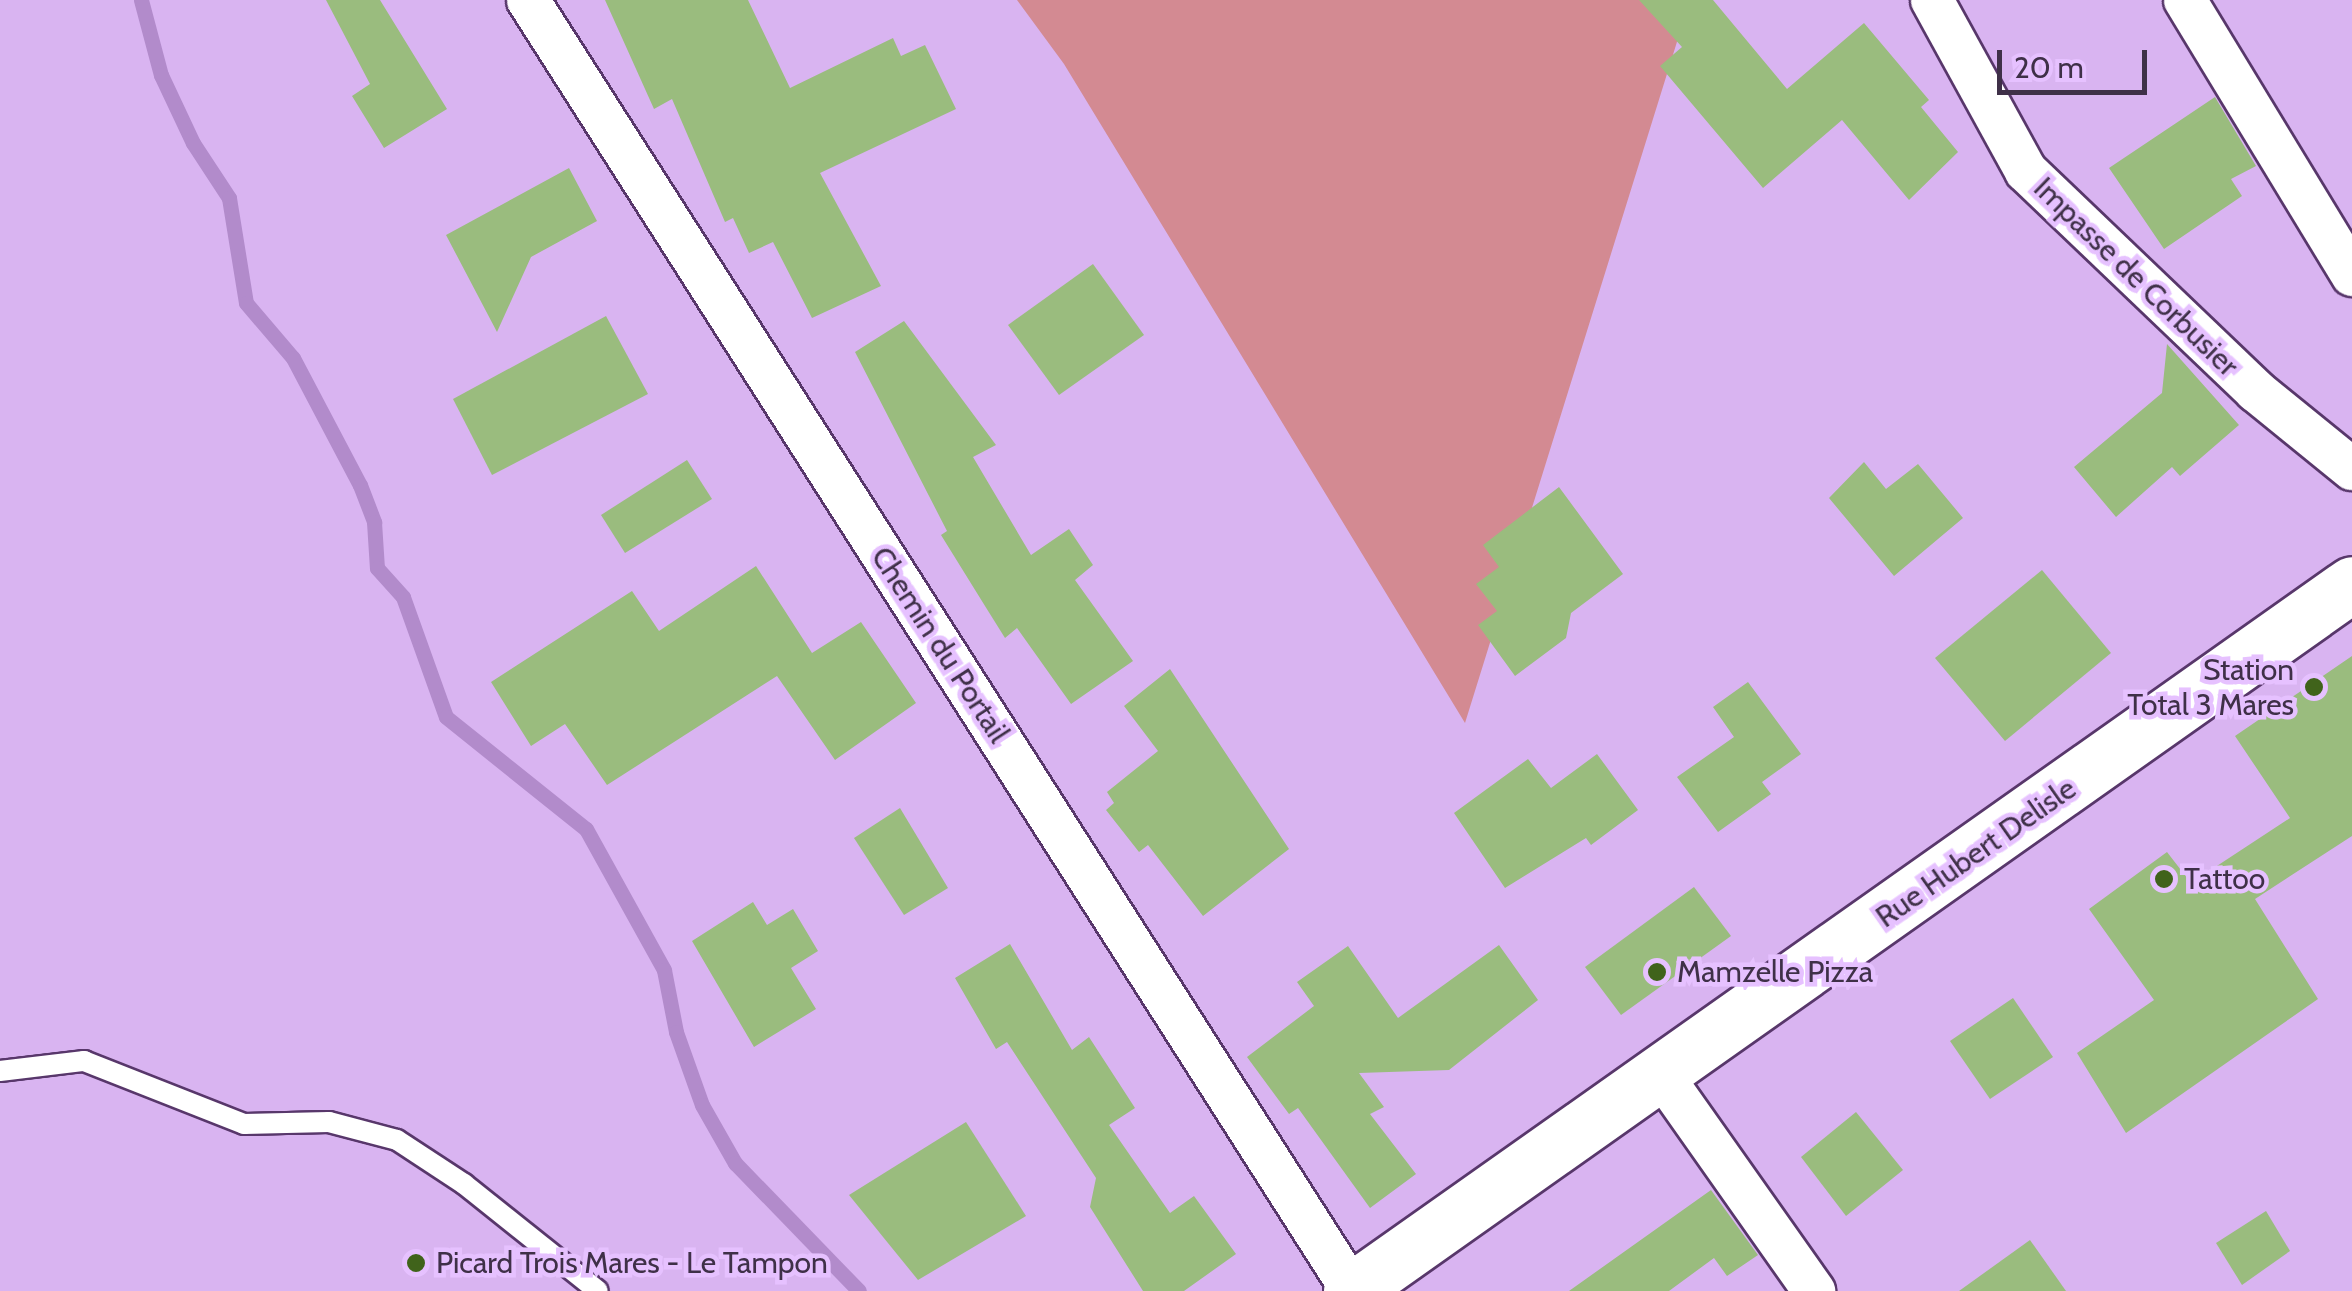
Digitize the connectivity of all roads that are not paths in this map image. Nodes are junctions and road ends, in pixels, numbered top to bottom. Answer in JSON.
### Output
{"nodes":[{"id":1,"x":528,"y":0,"type":"edge"},
{"id":2,"x":1932,"y":0,"type":"edge"},
{"id":3,"x":2185,"y":0,"type":"edge"},
{"id":4,"x":2352,"y":276,"type":"edge"},
{"id":5,"x":2352,"y":468,"type":"edge"},
{"id":6,"x":2352,"y":584,"type":"edge"},
{"id":7,"x":0,"y":1071,"type":"edge"},
{"id":8,"x":1661,"y":1074,"type":"junction"},
{"id":9,"x":598,"y":1291,"type":"edge"},
{"id":10,"x":1352,"y":1291,"type":"edge"},
{"id":11,"x":1814,"y":1291,"type":"edge"}],
"edges":[{"from":1,"to":10,"type":"street","name":"Chemin du Portail"},
{"from":2,"to":5,"type":"street","name":"Impasse de Corbusier"},
{"from":3,"to":4,"type":"street"},
{"from":6,"to":8,"type":"main road","name":"Rue Hubert Delisle"},
{"from":7,"to":9,"type":"lane"},
{"from":8,"to":10,"type":"main road","name":"Rue Hubert Delisle"},
{"from":8,"to":11,"type":"street"}]}
